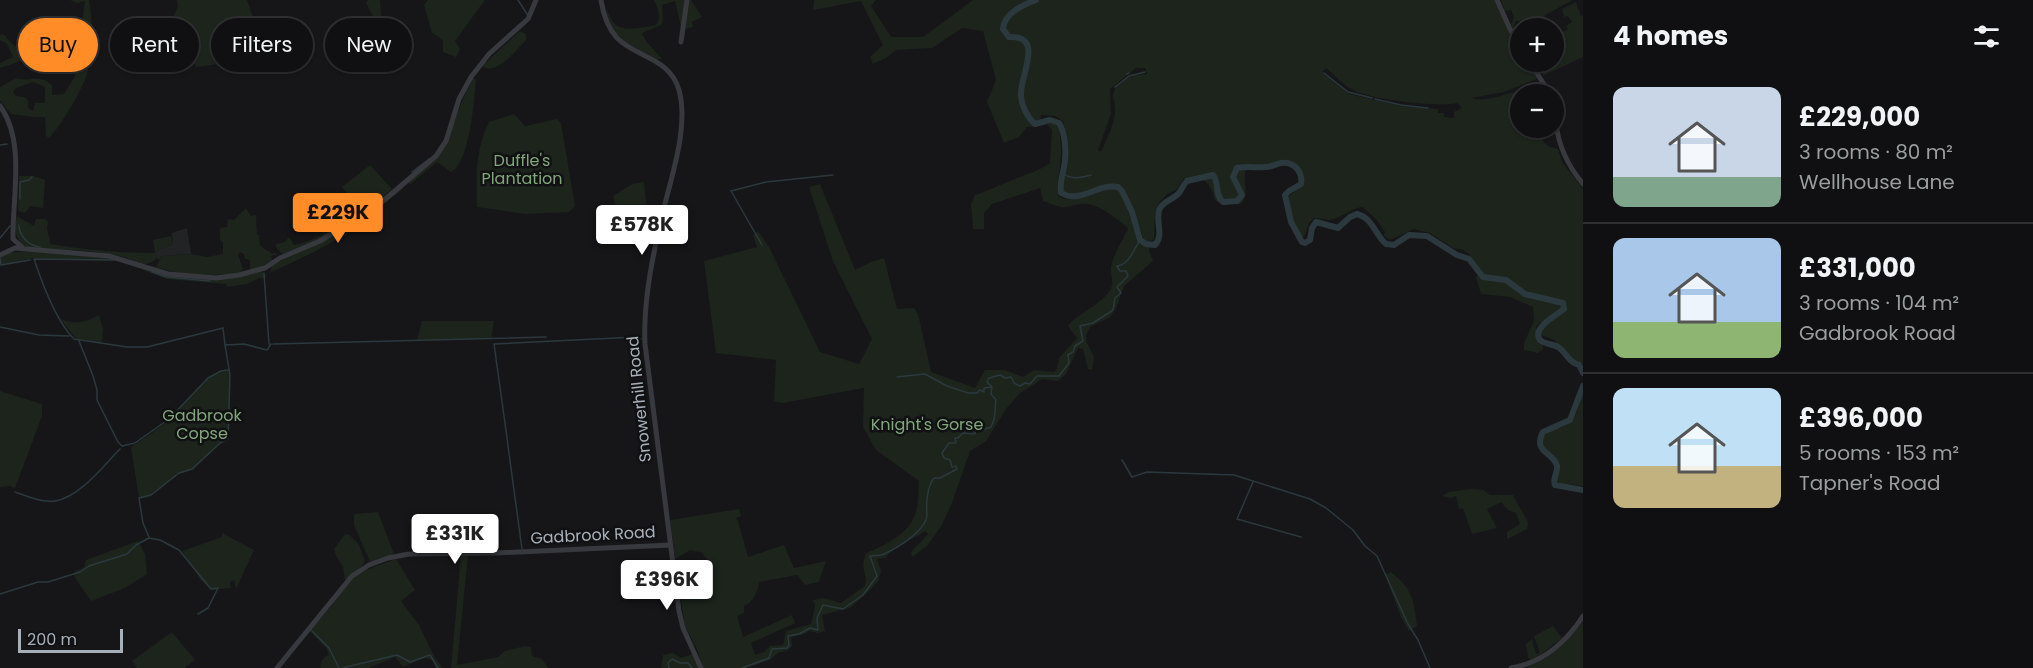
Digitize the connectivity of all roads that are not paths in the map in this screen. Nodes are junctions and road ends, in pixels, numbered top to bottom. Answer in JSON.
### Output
{"nodes":[{"id":1,"x":536,"y":0,"type":"edge"},
{"id":2,"x":601,"y":0,"type":"edge"},
{"id":3,"x":687,"y":0,"type":"edge"},
{"id":4,"x":1497,"y":0,"type":"edge"},
{"id":5,"x":1510,"y":29,"type":"edge"},
{"id":6,"x":681,"y":42,"type":"dead end"},
{"id":7,"x":0,"y":106,"type":"edge"},
{"id":8,"x":1559,"y":138,"type":"edge"},
{"id":9,"x":1583,"y":184,"type":"edge"},
{"id":10,"x":14,"y":239,"type":"junction"},
{"id":11,"x":23,"y":248,"type":"junction"},
{"id":12,"x":8,"y":250,"type":"junction"},
{"id":13,"x":0,"y":255,"type":"edge"},
{"id":14,"x":671,"y":545,"type":"junction"},
{"id":15,"x":1583,"y":616,"type":"edge"},
{"id":16,"x":277,"y":668,"type":"edge"},
{"id":17,"x":701,"y":668,"type":"edge"},
{"id":18,"x":1511,"y":668,"type":"edge"}],
"edges":[{"from":1,"to":11,"type":"street"},
{"from":2,"to":14,"type":"street","name":"Snowerhill Road"},
{"from":3,"to":6,"type":"street"},
{"from":4,"to":5,"type":"street"},
{"from":7,"to":10,"type":"street"},
{"from":8,"to":9,"type":"street"},
{"from":10,"to":11,"type":"street"},
{"from":10,"to":12,"type":"street"},
{"from":11,"to":12,"type":"street"},
{"from":12,"to":13,"type":"street"},
{"from":14,"to":16,"type":"street","name":"Gadbrook Road"},
{"from":14,"to":17,"type":"street","name":"Snowerhill Road"},
{"from":15,"to":18,"type":"street"}]}
